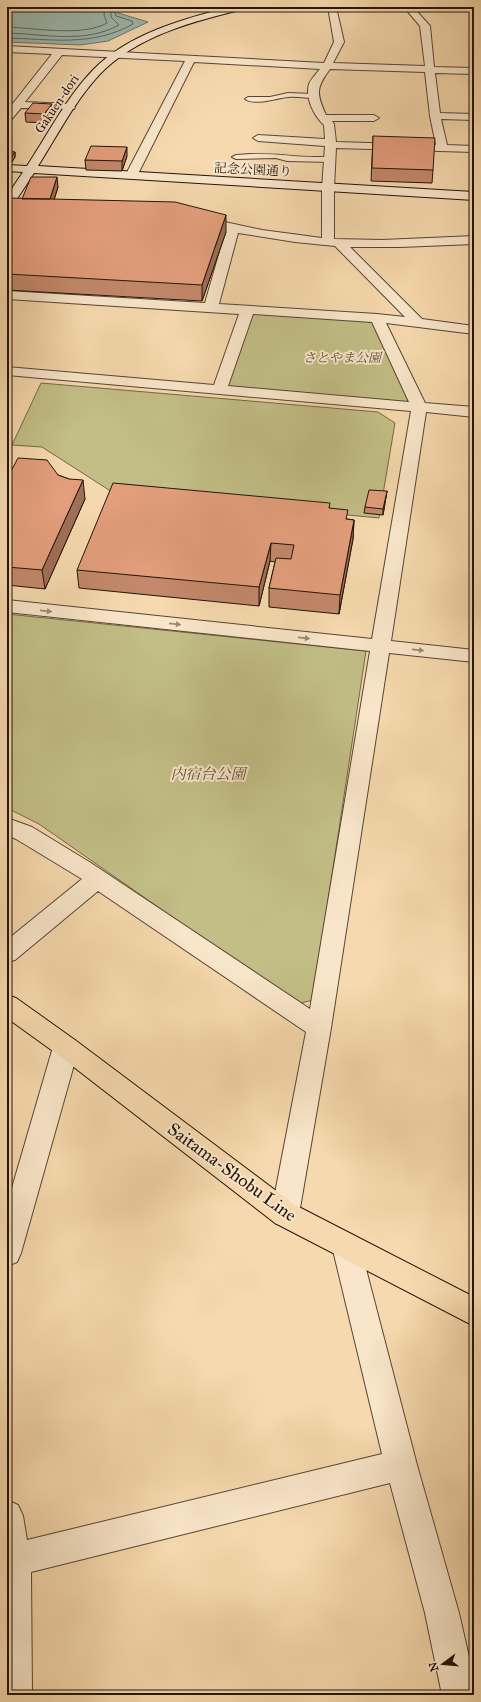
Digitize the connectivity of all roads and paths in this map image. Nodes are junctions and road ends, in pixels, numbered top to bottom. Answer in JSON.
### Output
{"nodes":[{"id":1,"x":241,"y":7,"type":"edge"},
{"id":2,"x":332,"y":7,"type":"edge"},
{"id":3,"x":408,"y":7,"type":"edge"},
{"id":4,"x":7,"y":49,"type":"edge"},
{"id":5,"x":59,"y":52,"type":"junction"},
{"id":6,"x":118,"y":55,"type":"junction"},
{"id":7,"x":191,"y":59,"type":"junction"},
{"id":8,"x":327,"y":66,"type":"junction"},
{"id":9,"x":430,"y":70,"type":"junction"},
{"id":10,"x":474,"y":71,"type":"edge"},
{"id":11,"x":248,"y":99,"type":"dead end"},
{"id":12,"x":315,"y":99,"type":"junction"},
{"id":13,"x":330,"y":103,"type":"dead end"},
{"id":14,"x":12,"y":104,"type":"edge"},
{"id":15,"x":70,"y":107,"type":"junction"},
{"id":16,"x":435,"y":116,"type":"junction"},
{"id":17,"x":474,"y":117,"type":"edge"},
{"id":18,"x":7,"y":118,"type":"edge"},
{"id":19,"x":322,"y":118,"type":"junction"},
{"id":20,"x":374,"y":118,"type":"dead end"},
{"id":21,"x":258,"y":138,"type":"dead end"},
{"id":22,"x":331,"y":144,"type":"junction"},
{"id":23,"x":442,"y":148,"type":"junction"},
{"id":24,"x":474,"y":149,"type":"edge"},
{"id":25,"x":236,"y":157,"type":"dead end"},
{"id":26,"x":330,"y":160,"type":"junction"},
{"id":27,"x":7,"y":168,"type":"edge"},
{"id":28,"x":31,"y":169,"type":"junction"},
{"id":29,"x":131,"y":176,"type":"junction"},
{"id":30,"x":328,"y":188,"type":"junction"},
{"id":31,"x":474,"y":196,"type":"edge"},
{"id":32,"x":10,"y":209,"type":"edge"},
{"id":33,"x":183,"y":217,"type":"edge"},
{"id":34,"x":234,"y":229,"type":"junction"},
{"id":35,"x":474,"y":240,"type":"edge"},
{"id":36,"x":333,"y":242,"type":"junction"},
{"id":37,"x":7,"y":294,"type":"edge"},
{"id":38,"x":211,"y":308,"type":"junction"},
{"id":39,"x":247,"y":311,"type":"junction"},
{"id":40,"x":377,"y":318,"type":"junction"},
{"id":41,"x":418,"y":323,"type":"junction"},
{"id":42,"x":474,"y":330,"type":"edge"},
{"id":43,"x":7,"y":371,"type":"edge"},
{"id":44,"x":219,"y":390,"type":"junction"},
{"id":45,"x":419,"y":407,"type":"junction"},
{"id":46,"x":474,"y":412,"type":"edge"},
{"id":47,"x":7,"y":606,"type":"edge"},
{"id":48,"x":379,"y":646,"type":"junction"},
{"id":49,"x":474,"y":656,"type":"edge"},
{"id":50,"x":7,"y":826,"type":"edge"},
{"id":51,"x":97,"y":879,"type":"junction"},
{"id":52,"x":7,"y":953,"type":"edge"},
{"id":53,"x":7,"y":1004,"type":"edge"},
{"id":54,"x":319,"y":1028,"type":"junction"},
{"id":55,"x":66,"y":1047,"type":"junction"},
{"id":56,"x":285,"y":1214,"type":"junction"},
{"id":57,"x":346,"y":1246,"type":"junction"},
{"id":58,"x":7,"y":1253,"type":"edge"},
{"id":59,"x":474,"y":1312,"type":"edge"},
{"id":60,"x":401,"y":1465,"type":"junction"},
{"id":61,"x":7,"y":1516,"type":"edge"},
{"id":62,"x":11,"y":1560,"type":"edge"},
{"id":63,"x":14,"y":1695,"type":"edge"},
{"id":64,"x":460,"y":1695,"type":"edge"}],
"edges":[{"from":1,"to":6,"type":"street","name":"Gakuen-dori"},
{"from":2,"to":8,"type":"street"},
{"from":3,"to":9,"type":"street"},
{"from":4,"to":5,"type":"street"},
{"from":5,"to":6,"type":"street"},
{"from":5,"to":14,"type":"street"},
{"from":6,"to":7,"type":"street"},
{"from":6,"to":15,"type":"street","name":"Gakuen-dori"},
{"from":7,"to":8,"type":"street"},
{"from":7,"to":29,"type":"street"},
{"from":8,"to":9,"type":"street"},
{"from":8,"to":12,"type":"street"},
{"from":9,"to":10,"type":"street"},
{"from":9,"to":16,"type":"street"},
{"from":11,"to":12,"type":"lane"},
{"from":12,"to":13,"type":"street"},
{"from":12,"to":19,"type":"street"},
{"from":14,"to":15,"type":"street"},
{"from":14,"to":18,"type":"street"},
{"from":15,"to":28,"type":"street","name":"Gakuen-dori"},
{"from":16,"to":17,"type":"street"},
{"from":16,"to":23,"type":"street"},
{"from":19,"to":20,"type":"street"},
{"from":19,"to":22,"type":"street"},
{"from":21,"to":22,"type":"street"},
{"from":22,"to":23,"type":"street"},
{"from":22,"to":26,"type":"street"},
{"from":23,"to":24,"type":"street"},
{"from":25,"to":26,"type":"lane"},
{"from":26,"to":30,"type":"street"},
{"from":27,"to":28,"type":"street","name":"記念公園通り"},
{"from":28,"to":29,"type":"street","name":"記念公園通り"},
{"from":28,"to":32,"type":"street","name":"Gakuen-dori"},
{"from":29,"to":30,"type":"street","name":"記念公園通り"},
{"from":30,"to":31,"type":"street","name":"記念公園通り"},
{"from":30,"to":36,"type":"street"},
{"from":33,"to":34,"type":"street"},
{"from":34,"to":36,"type":"street"},
{"from":34,"to":38,"type":"street"},
{"from":35,"to":36,"type":"street"},
{"from":36,"to":41,"type":"street"},
{"from":37,"to":38,"type":"street"},
{"from":38,"to":39,"type":"street"},
{"from":39,"to":40,"type":"street"},
{"from":39,"to":44,"type":"street"},
{"from":40,"to":41,"type":"street"},
{"from":40,"to":45,"type":"street"},
{"from":41,"to":42,"type":"street"},
{"from":43,"to":44,"type":"street"},
{"from":44,"to":45,"type":"street"},
{"from":45,"to":46,"type":"street"},
{"from":45,"to":48,"type":"street"},
{"from":47,"to":48,"type":"street","one_way":true},
{"from":48,"to":49,"type":"street","one_way":true},
{"from":48,"to":54,"type":"street"},
{"from":50,"to":51,"type":"street"},
{"from":51,"to":52,"type":"street"},
{"from":51,"to":54,"type":"street"},
{"from":53,"to":55,"type":"main road","name":"Saitama-Shobu Line"},
{"from":54,"to":56,"type":"street"},
{"from":55,"to":56,"type":"main road","name":"Saitama-Shobu Line"},
{"from":55,"to":58,"type":"street"},
{"from":56,"to":57,"type":"main road","name":"Saitama-Shobu Line"},
{"from":57,"to":59,"type":"main road","name":"Saitama-Shobu Line"},
{"from":57,"to":60,"type":"street"},
{"from":60,"to":62,"type":"street"},
{"from":60,"to":64,"type":"street"},
{"from":61,"to":62,"type":"street"},
{"from":62,"to":63,"type":"street"}]}
